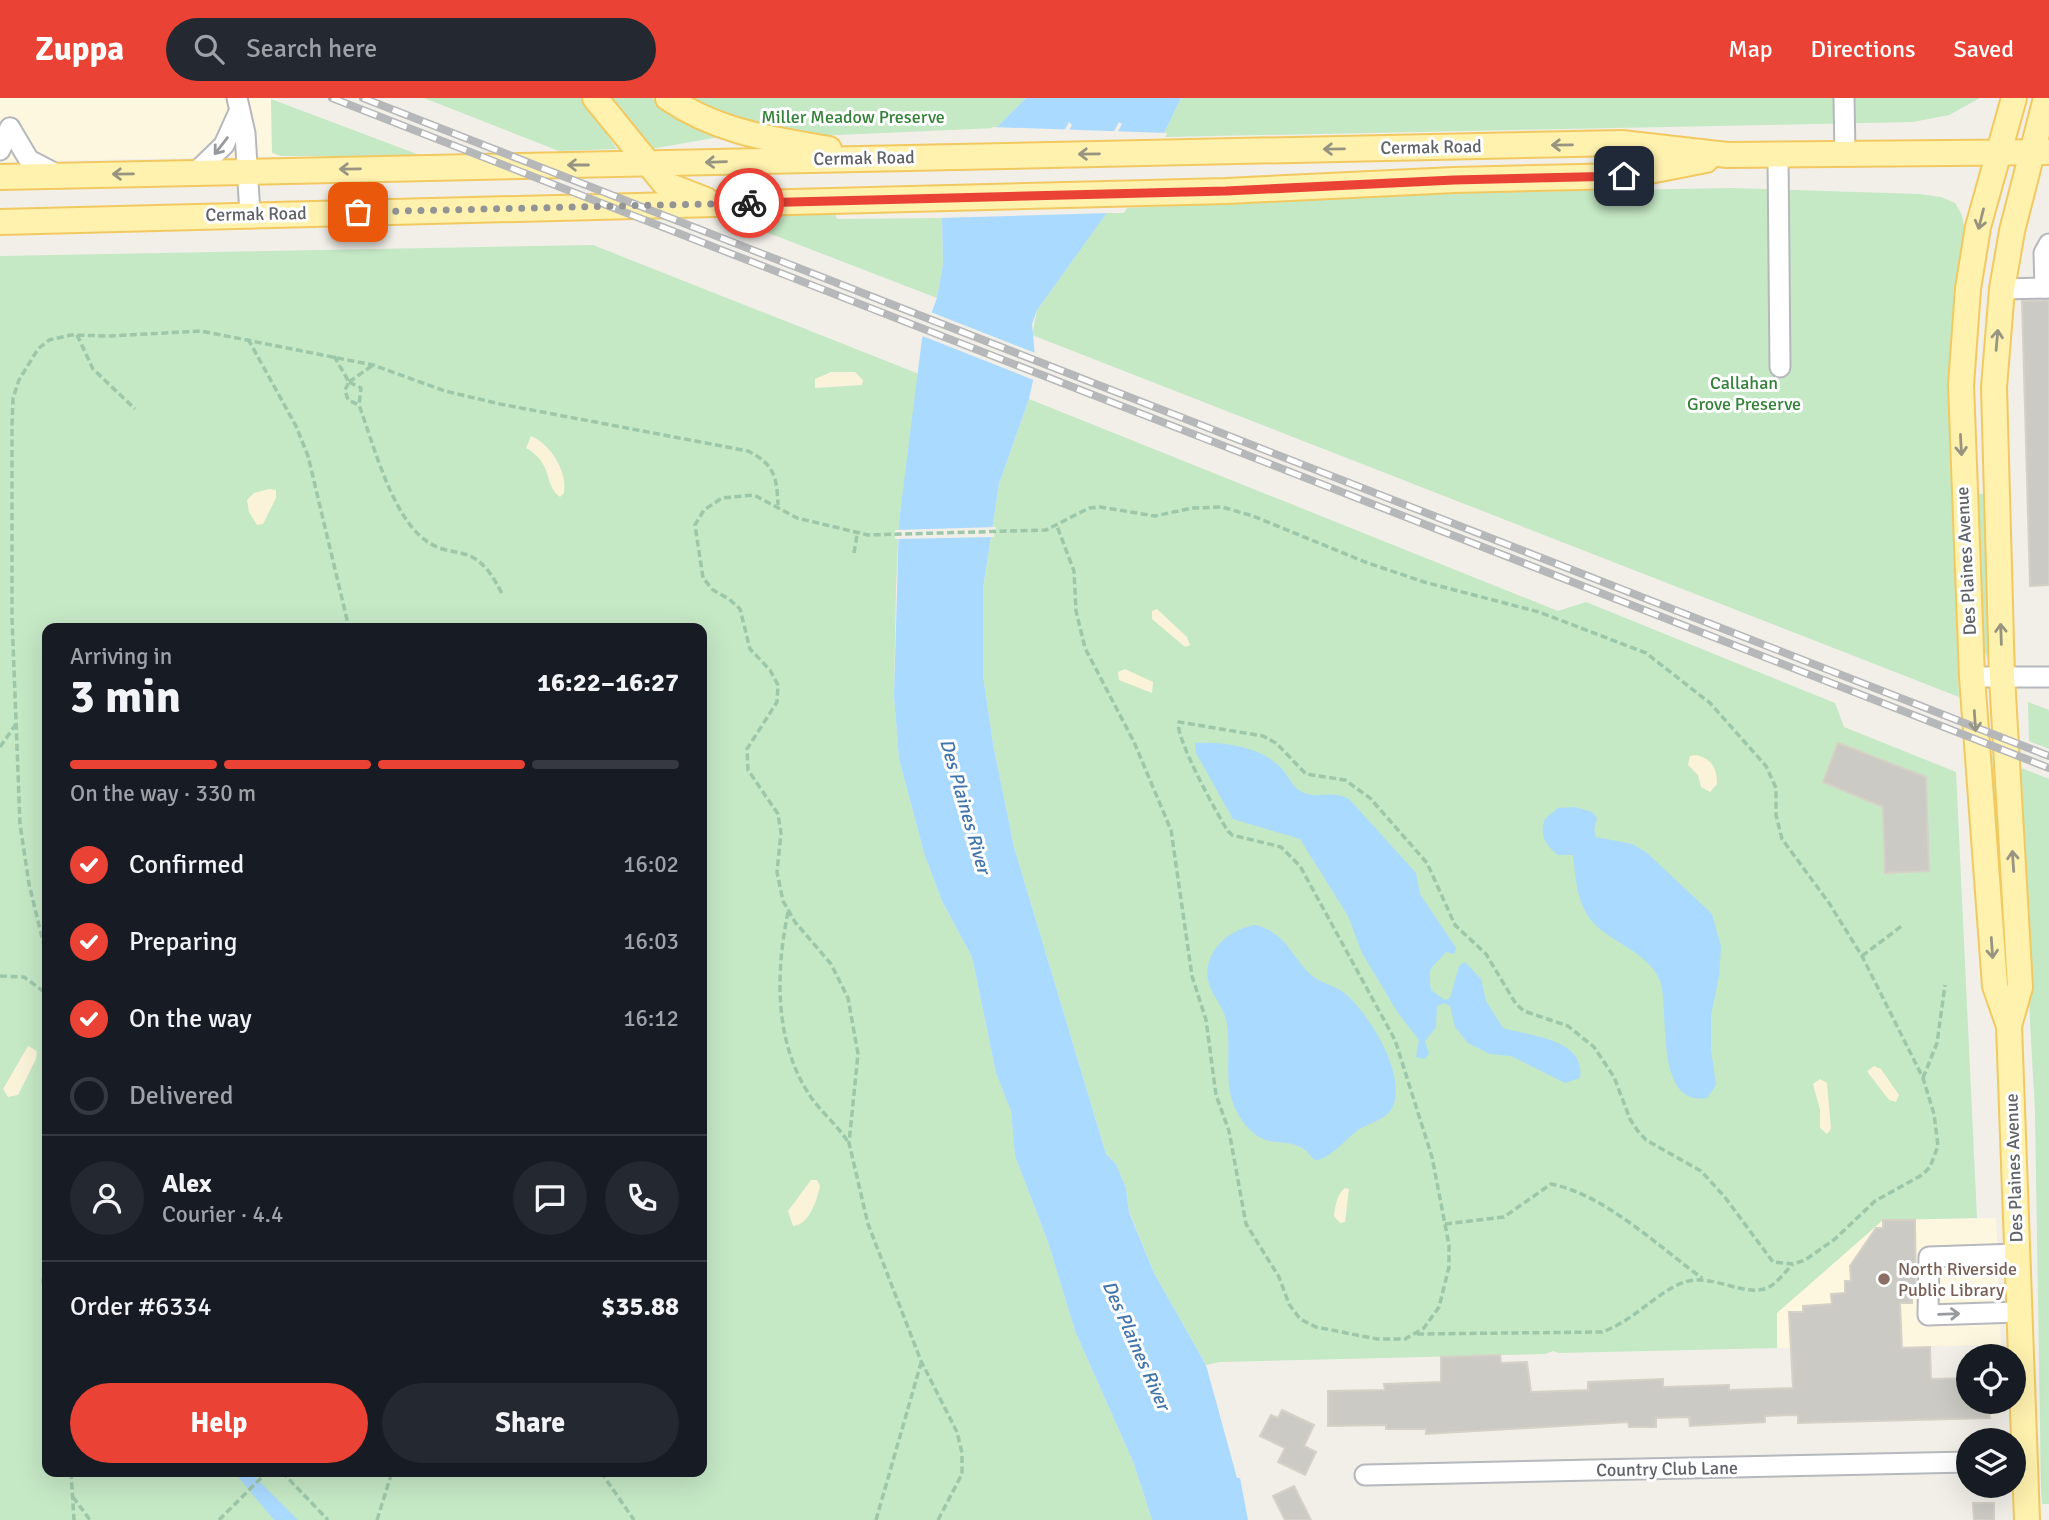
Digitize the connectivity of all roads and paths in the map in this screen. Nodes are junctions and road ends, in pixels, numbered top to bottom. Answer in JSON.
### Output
{"nodes":[{"id":1,"x":595,"y":98,"type":"edge"},
{"id":2,"x":667,"y":98,"type":"edge"},
{"id":3,"x":1844,"y":98,"type":"edge"},
{"id":4,"x":2014,"y":98,"type":"edge"},
{"id":5,"x":2046,"y":98,"type":"edge"},
{"id":6,"x":238,"y":106,"type":"edge"},
{"id":7,"x":0,"y":150,"type":"edge"},
{"id":8,"x":2041,"y":152,"type":"edge"},
{"id":9,"x":1999,"y":153,"type":"junction"},
{"id":10,"x":1727,"y":155,"type":"junction"},
{"id":11,"x":1778,"y":155,"type":"junction"},
{"id":12,"x":1846,"y":155,"type":"junction"},
{"id":13,"x":882,"y":158,"type":"junction"},
{"id":14,"x":646,"y":164,"type":"junction"},
{"id":15,"x":247,"y":172,"type":"junction"},
{"id":16,"x":195,"y":173,"type":"junction"},
{"id":17,"x":60,"y":176,"type":"junction"},
{"id":18,"x":0,"y":177,"type":"edge"},
{"id":19,"x":723,"y":204,"type":"junction"},
{"id":20,"x":250,"y":214,"type":"junction"},
{"id":21,"x":0,"y":222,"type":"edge"},
{"id":22,"x":2049,"y":244,"type":"edge"},
{"id":23,"x":2047,"y":288,"type":"edge"},
{"id":24,"x":2002,"y":289,"type":"junction"},
{"id":25,"x":77,"y":335,"type":"junction"},
{"id":26,"x":248,"y":340,"type":"junction"},
{"id":27,"x":334,"y":356,"type":"junction"},
{"id":28,"x":373,"y":365,"type":"junction"},
{"id":29,"x":1780,"y":367,"type":"dead end"},
{"id":30,"x":349,"y":382,"type":"junction"},
{"id":31,"x":359,"y":405,"type":"junction"},
{"id":32,"x":135,"y":409,"type":"dead end"},
{"id":33,"x":778,"y":506,"type":"junction"},
{"id":34,"x":1057,"y":526,"type":"junction"},
{"id":35,"x":858,"y":534,"type":"junction"},
{"id":36,"x":853,"y":553,"type":"dead end"},
{"id":37,"x":502,"y":594,"type":"dead end"},
{"id":38,"x":348,"y":623,"type":"edge"},
{"id":39,"x":1972,"y":677,"type":"junction"},
{"id":40,"x":2013,"y":677,"type":"junction"},
{"id":41,"x":2049,"y":677,"type":"edge"},
{"id":42,"x":2049,"y":690,"type":"edge"},
{"id":43,"x":17,"y":722,"type":"junction"},
{"id":44,"x":0,"y":747,"type":"edge"},
{"id":45,"x":788,"y":912,"type":"junction"},
{"id":46,"x":1903,"y":925,"type":"dead end"},
{"id":47,"x":42,"y":934,"type":"edge"},
{"id":48,"x":1862,"y":956,"type":"junction"},
{"id":49,"x":0,"y":976,"type":"edge"},
{"id":50,"x":1945,"y":985,"type":"dead end"},
{"id":51,"x":42,"y":990,"type":"edge"},
{"id":52,"x":2009,"y":1026,"type":"junction"},
{"id":53,"x":1923,"y":1078,"type":"junction"},
{"id":54,"x":849,"y":1143,"type":"junction"},
{"id":55,"x":1445,"y":1224,"type":"junction"},
{"id":56,"x":2017,"y":1254,"type":"junction"},
{"id":57,"x":1793,"y":1265,"type":"junction"},
{"id":58,"x":1702,"y":1278,"type":"junction"},
{"id":59,"x":2019,"y":1312,"type":"junction"},
{"id":60,"x":1415,"y":1334,"type":"junction"},
{"id":61,"x":921,"y":1361,"type":"junction"},
{"id":62,"x":2019,"y":1428,"type":"edge"},
{"id":63,"x":1956,"y":1462,"type":"edge"},
{"id":64,"x":1364,"y":1475,"type":"dead end"},
{"id":65,"x":71,"y":1477,"type":"edge"},
{"id":66,"x":263,"y":1477,"type":"edge"},
{"id":67,"x":287,"y":1477,"type":"edge"},
{"id":68,"x":390,"y":1477,"type":"edge"},
{"id":69,"x":604,"y":1477,"type":"edge"},
{"id":70,"x":71,"y":1495,"type":"junction"},
{"id":71,"x":2024,"y":1498,"type":"edge"},
{"id":72,"x":74,"y":1520,"type":"edge"},
{"id":73,"x":90,"y":1520,"type":"edge"},
{"id":74,"x":219,"y":1520,"type":"edge"},
{"id":75,"x":328,"y":1520,"type":"edge"},
{"id":76,"x":377,"y":1520,"type":"edge"},
{"id":77,"x":634,"y":1520,"type":"edge"},
{"id":78,"x":876,"y":1520,"type":"edge"},
{"id":79,"x":938,"y":1520,"type":"edge"},
{"id":80,"x":2027,"y":1520,"type":"edge"}],
"edges":[{"from":1,"to":14,"type":"main road"},
{"from":2,"to":13,"type":"main road"},
{"from":3,"to":12,"type":"street"},
{"from":4,"to":9,"type":"main road","name":"Des Plaines Avenue"},
{"from":5,"to":8,"type":"main road","name":"Des Plaines Avenue"},
{"from":6,"to":15,"type":"street"},
{"from":6,"to":16,"type":"street","one_way":true},
{"from":7,"to":17,"type":"street"},
{"from":8,"to":9,"type":"main road","name":"Cermak Road"},
{"from":8,"to":24,"type":"main road","name":"Des Plaines Avenue"},
{"from":9,"to":12,"type":"main road","name":"Cermak Road"},
{"from":9,"to":39,"type":"main road","name":"Des Plaines Avenue","one_way":true},
{"from":10,"to":11,"type":"main road","name":"Cermak Road"},
{"from":10,"to":13,"type":"main road","name":"Cermak Road","one_way":true},
{"from":10,"to":19,"type":"main road","name":"Cermak Road"},
{"from":11,"to":12,"type":"main road","name":"Cermak Road"},
{"from":11,"to":29,"type":"street"},
{"from":13,"to":14,"type":"main road","name":"Cermak Road","one_way":true},
{"from":14,"to":15,"type":"main road","name":"Cermak Road","one_way":true},
{"from":14,"to":19,"type":"main road"},
{"from":15,"to":16,"type":"main road","name":"Cermak Road"},
{"from":15,"to":20,"type":"street"},
{"from":16,"to":17,"type":"main road","name":"Cermak Road","one_way":true},
{"from":17,"to":18,"type":"main road","name":"Cermak Road"},
{"from":19,"to":20,"type":"main road","name":"Cermak Road"},
{"from":20,"to":21,"type":"main road","name":"Cermak Road"},
{"from":22,"to":23,"type":"street"},
{"from":23,"to":24,"type":"street"},
{"from":40,"to":24,"type":"main road","name":"Des Plaines Avenue","one_way":true},
{"from":25,"to":26,"type":"path"},
{"from":25,"to":32,"type":"path"},
{"from":25,"to":43,"type":"path"},
{"from":26,"to":27,"type":"path"},
{"from":26,"to":38,"type":"path"},
{"from":27,"to":28,"type":"path"},
{"from":27,"to":30,"type":"path"},
{"from":28,"to":30,"type":"path"},
{"from":28,"to":33,"type":"path"},
{"from":30,"to":31,"type":"path"},
{"from":30,"to":31,"type":"path"},
{"from":31,"to":37,"type":"path"},
{"from":33,"to":35,"type":"path"},
{"from":33,"to":45,"type":"path"},
{"from":34,"to":35,"type":"path"},
{"from":34,"to":48,"type":"path"},
{"from":34,"to":60,"type":"path"},
{"from":35,"to":36,"type":"path"},
{"from":39,"to":40,"type":"street"},
{"from":39,"to":52,"type":"main road","name":"Des Plaines Avenue","one_way":true},
{"from":40,"to":41,"type":"street"},
{"from":40,"to":42,"type":"street"},
{"from":52,"to":40,"type":"main road","name":"Des Plaines Avenue","one_way":true},
{"from":43,"to":44,"type":"path"},
{"from":43,"to":47,"type":"path"},
{"from":45,"to":54,"type":"path"},
{"from":45,"to":54,"type":"path"},
{"from":46,"to":48,"type":"path"},
{"from":48,"to":53,"type":"path"},
{"from":49,"to":51,"type":"path"},
{"from":50,"to":53,"type":"path"},
{"from":52,"to":56,"type":"main road","name":"Des Plaines Avenue"},
{"from":53,"to":57,"type":"path"},
{"from":54,"to":61,"type":"path"},
{"from":55,"to":57,"type":"path"},
{"from":55,"to":58,"type":"path"},
{"from":55,"to":60,"type":"path"},
{"from":56,"to":59,"type":"main road","name":"Des Plaines Avenue"},
{"from":56,"to":59,"type":"street","one_way":true},
{"from":57,"to":58,"type":"path"},
{"from":58,"to":60,"type":"path"},
{"from":59,"to":62,"type":"main road","name":"Des Plaines Avenue"},
{"from":61,"to":78,"type":"path"},
{"from":61,"to":79,"type":"path"},
{"from":63,"to":64,"type":"street","name":"Country Club Lane"},
{"from":65,"to":70,"type":"path"},
{"from":66,"to":74,"type":"path"},
{"from":67,"to":75,"type":"path"},
{"from":68,"to":76,"type":"path"},
{"from":69,"to":77,"type":"path"},
{"from":70,"to":72,"type":"path"},
{"from":70,"to":73,"type":"path"},
{"from":71,"to":80,"type":"main road","name":"Des Plaines Avenue"}]}
